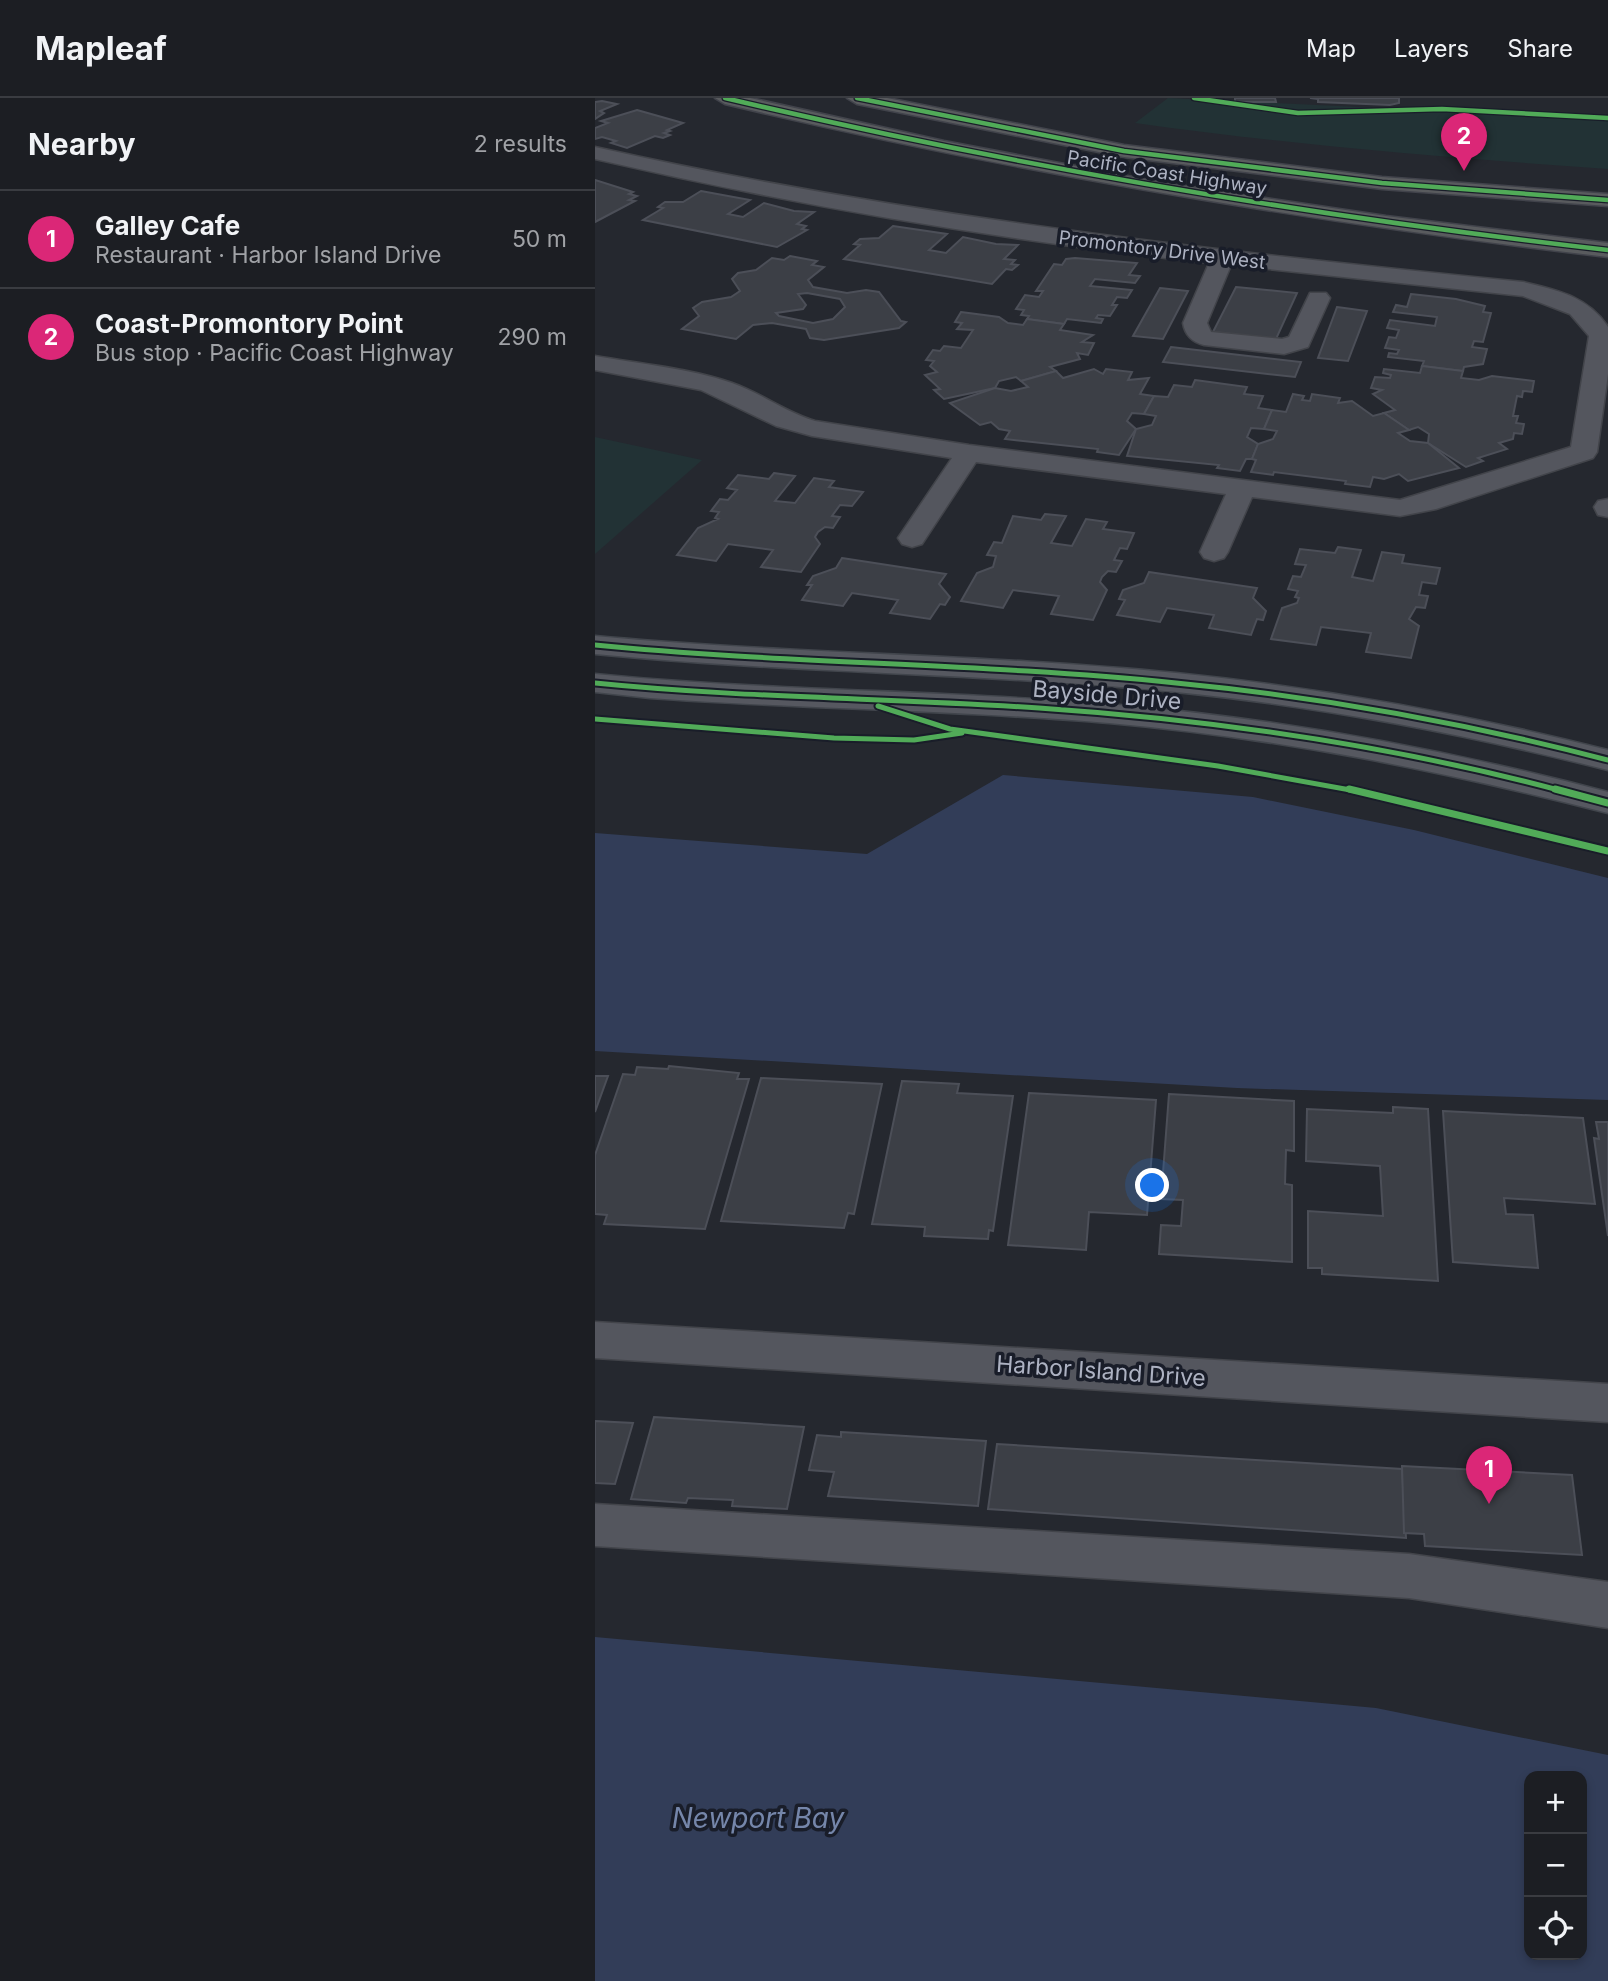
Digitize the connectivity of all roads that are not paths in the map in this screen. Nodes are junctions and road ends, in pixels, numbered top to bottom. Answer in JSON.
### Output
{"nodes":[{"id":1,"x":725,"y":98,"type":"edge"},
{"id":2,"x":857,"y":98,"type":"edge"},
{"id":3,"x":595,"y":153,"type":"edge"},
{"id":4,"x":1608,"y":201,"type":"edge"},
{"id":5,"x":1608,"y":250,"type":"edge"},
{"id":6,"x":1223,"y":257,"type":"junction"},
{"id":7,"x":1323,"y":287,"type":"junction"},
{"id":8,"x":595,"y":363,"type":"edge"},
{"id":9,"x":969,"y":453,"type":"junction"},
{"id":10,"x":1596,"y":453,"type":"edge"},
{"id":11,"x":1241,"y":490,"type":"junction"},
{"id":12,"x":912,"y":538,"type":"dead end"},
{"id":13,"x":1214,"y":552,"type":"dead end"},
{"id":14,"x":595,"y":645,"type":"edge"},
{"id":15,"x":595,"y":683,"type":"edge"},
{"id":16,"x":1608,"y":760,"type":"edge"},
{"id":17,"x":1608,"y":803,"type":"edge"},
{"id":18,"x":595,"y":1340,"type":"edge"},
{"id":19,"x":1608,"y":1403,"type":"edge"},
{"id":20,"x":595,"y":1525,"type":"edge"},
{"id":21,"x":1608,"y":1605,"type":"edge"}],
"edges":[{"from":1,"to":5,"type":"highway","name":"Pacific Coast Highway"},
{"from":2,"to":4,"type":"highway","name":"Pacific Coast Highway"},
{"from":3,"to":6,"type":"street","name":"Promontory Drive West"},
{"from":6,"to":7,"type":"street","name":"Promontory Drive West"},
{"from":6,"to":7,"type":"street"},
{"from":7,"to":10,"type":"street","name":"Promontory Drive West"},
{"from":8,"to":9,"type":"street","name":"Promontory Drive West"},
{"from":9,"to":11,"type":"street","name":"Promontory Drive West"},
{"from":9,"to":12,"type":"street"},
{"from":10,"to":11,"type":"street","name":"Promontory Drive West"},
{"from":11,"to":13,"type":"street"},
{"from":14,"to":16,"type":"main road","name":"Bayside Drive"},
{"from":15,"to":17,"type":"main road","name":"Bayside Drive"},
{"from":18,"to":19,"type":"street","name":"Harbor Island Drive"},
{"from":20,"to":21,"type":"street"}]}
